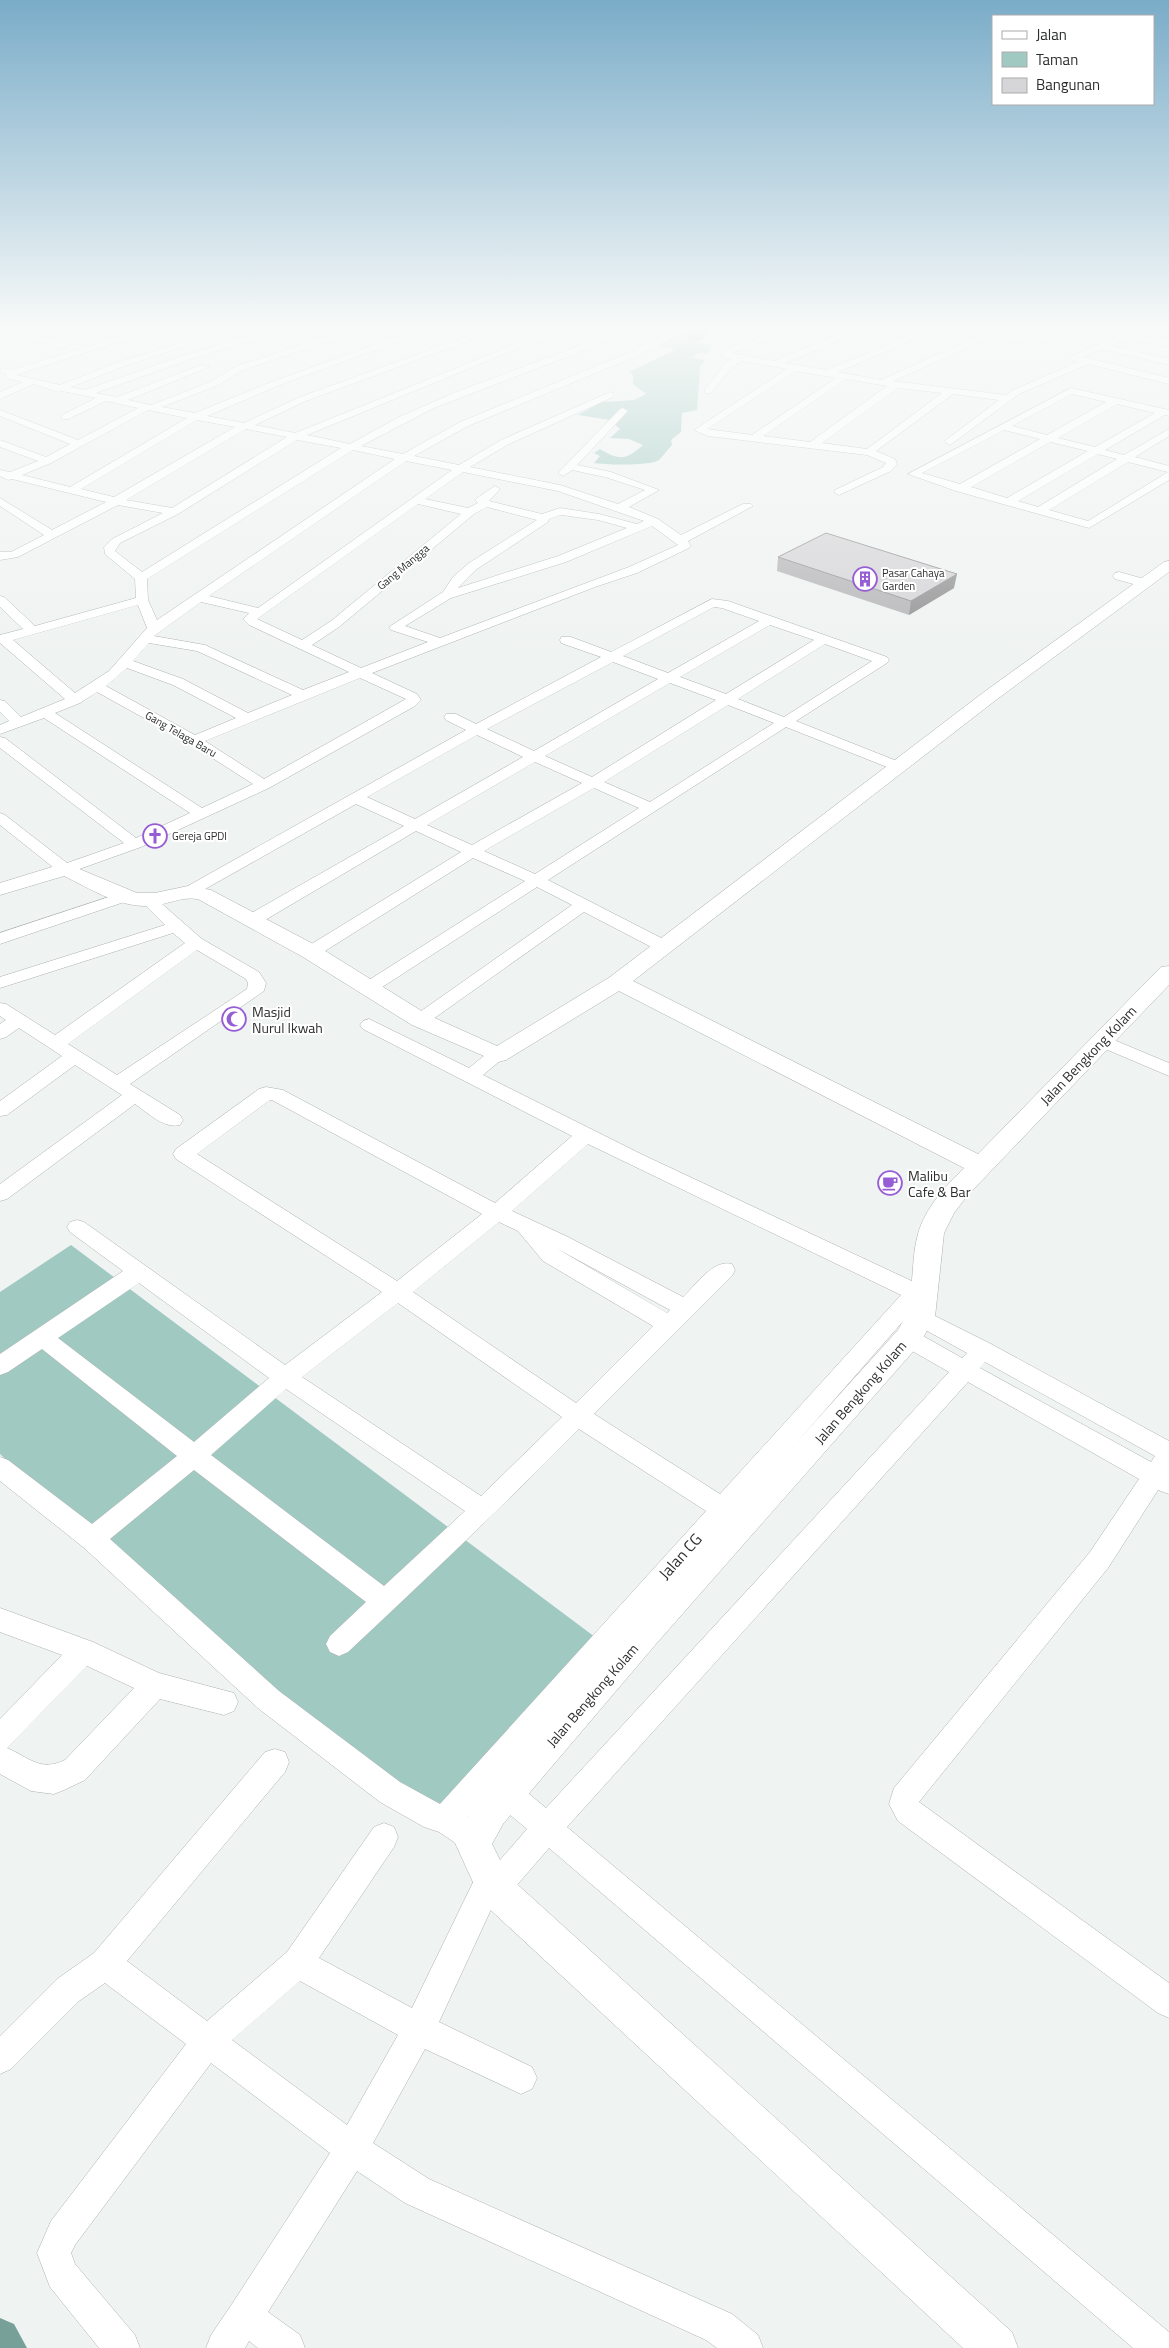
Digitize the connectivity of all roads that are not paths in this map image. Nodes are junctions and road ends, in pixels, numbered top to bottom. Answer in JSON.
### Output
{"nodes":[{"id":1,"x":58,"y":436,"type":"edge"},
{"id":2,"x":95,"y":436,"type":"edge"},
{"id":3,"x":164,"y":436,"type":"edge"},
{"id":4,"x":229,"y":436,"type":"edge"},
{"id":5,"x":296,"y":436,"type":"joint"},
{"id":6,"x":371,"y":436,"type":"edge"},
{"id":7,"x":445,"y":436,"type":"edge"},
{"id":8,"x":520,"y":436,"type":"edge"},
{"id":9,"x":601,"y":436,"type":"edge"},
{"id":10,"x":726,"y":436,"type":"edge"},
{"id":11,"x":758,"y":436,"type":"edge"},
{"id":12,"x":826,"y":436,"type":"edge"},
{"id":13,"x":891,"y":436,"type":"edge"},
{"id":14,"x":958,"y":436,"type":"edge"},
{"id":15,"x":986,"y":436,"type":"edge"},
{"id":16,"x":1039,"y":436,"type":"edge"},
{"id":17,"x":1053,"y":436,"type":"edge"},
{"id":18,"x":1123,"y":436,"type":"edge"},
{"id":19,"x":1163,"y":436,"type":"edge"},
{"id":20,"x":754,"y":438,"type":"junction"},
{"id":21,"x":1049,"y":438,"type":"junction"},
{"id":22,"x":950,"y":442,"type":"dead end"},
{"id":23,"x":0,"y":443,"type":"edge"},
{"id":24,"x":79,"y":444,"type":"junction"},
{"id":25,"x":813,"y":445,"type":"junction"},
{"id":26,"x":351,"y":446,"type":"junction"},
{"id":27,"x":1097,"y":450,"type":"junction"},
{"id":28,"x":869,"y":452,"type":"junction"},
{"id":29,"x":403,"y":458,"type":"junction"},
{"id":30,"x":1127,"y":458,"type":"junction"},
{"id":31,"x":47,"y":461,"type":"junction"},
{"id":32,"x":571,"y":467,"type":"junction"},
{"id":33,"x":460,"y":469,"type":"junction"},
{"id":34,"x":1169,"y":469,"type":"edge"},
{"id":35,"x":1169,"y":475,"type":"edge"},
{"id":36,"x":3,"y":476,"type":"edge"},
{"id":37,"x":548,"y":485,"type":"junction"},
{"id":38,"x":960,"y":489,"type":"junction"},
{"id":39,"x":72,"y":490,"type":"junction"},
{"id":40,"x":495,"y":490,"type":"dead end"},
{"id":41,"x":839,"y":492,"type":"dead end"},
{"id":42,"x":0,"y":501,"type":"edge"},
{"id":43,"x":116,"y":501,"type":"junction"},
{"id":44,"x":418,"y":501,"type":"junction"},
{"id":45,"x":1008,"y":502,"type":"junction"},
{"id":46,"x":485,"y":503,"type":"junction"},
{"id":47,"x":747,"y":506,"type":"dead end"},
{"id":48,"x":621,"y":507,"type":"junction"},
{"id":49,"x":1039,"y":511,"type":"junction"},
{"id":50,"x":174,"y":512,"type":"junction"},
{"id":51,"x":470,"y":512,"type":"junction"},
{"id":52,"x":542,"y":518,"type":"junction"},
{"id":53,"x":654,"y":521,"type":"junction"},
{"id":54,"x":636,"y":527,"type":"junction"},
{"id":55,"x":52,"y":535,"type":"junction"},
{"id":56,"x":681,"y":540,"type":"junction"},
{"id":57,"x":0,"y":556,"type":"edge"},
{"id":58,"x":1169,"y":565,"type":"edge"},
{"id":59,"x":1119,"y":576,"type":"dead end"},
{"id":60,"x":141,"y":578,"type":"junction"},
{"id":61,"x":1144,"y":583,"type":"junction"},
{"id":62,"x":447,"y":595,"type":"junction"},
{"id":63,"x":200,"y":598,"type":"junction"},
{"id":64,"x":0,"y":600,"type":"edge"},
{"id":65,"x":142,"y":600,"type":"junction"},
{"id":66,"x":260,"y":612,"type":"junction"},
{"id":67,"x":769,"y":620,"type":"junction"},
{"id":68,"x":154,"y":628,"type":"junction"},
{"id":69,"x":31,"y":629,"type":"junction"},
{"id":70,"x":145,"y":638,"type":"junction"},
{"id":71,"x":1,"y":639,"type":"edge"},
{"id":72,"x":825,"y":639,"type":"junction"},
{"id":73,"x":566,"y":640,"type":"dead end"},
{"id":74,"x":442,"y":643,"type":"junction"},
{"id":75,"x":302,"y":645,"type":"junction"},
{"id":76,"x":611,"y":656,"type":"junction"},
{"id":77,"x":125,"y":663,"type":"junction"},
{"id":78,"x":360,"y":673,"type":"junction"},
{"id":79,"x":668,"y":677,"type":"junction"},
{"id":80,"x":96,"y":686,"type":"junction"},
{"id":81,"x":303,"y":695,"type":"junction"},
{"id":82,"x":726,"y":699,"type":"junction"},
{"id":83,"x":75,"y":700,"type":"junction"},
{"id":84,"x":0,"y":704,"type":"edge"},
{"id":85,"x":44,"y":712,"type":"junction"},
{"id":86,"x":452,"y":717,"type":"dead end"},
{"id":87,"x":247,"y":718,"type":"junction"},
{"id":88,"x":18,"y":722,"type":"junction"},
{"id":89,"x":785,"y":722,"type":"junction"},
{"id":90,"x":0,"y":730,"type":"edge"},
{"id":91,"x":476,"y":730,"type":"junction"},
{"id":92,"x":194,"y":740,"type":"junction"},
{"id":93,"x":0,"y":741,"type":"edge"},
{"id":94,"x":534,"y":756,"type":"junction"},
{"id":95,"x":897,"y":766,"type":"junction"},
{"id":96,"x":592,"y":783,"type":"junction"},
{"id":97,"x":264,"y":786,"type":"junction"},
{"id":98,"x":356,"y":798,"type":"junction"},
{"id":99,"x":651,"y":808,"type":"junction"},
{"id":100,"x":201,"y":814,"type":"junction"},
{"id":101,"x":0,"y":818,"type":"edge"},
{"id":102,"x":415,"y":826,"type":"junction"},
{"id":103,"x":135,"y":844,"type":"junction"},
{"id":104,"x":473,"y":851,"type":"junction"},
{"id":105,"x":64,"y":869,"type":"junction"},
{"id":106,"x":537,"y":881,"type":"junction"},
{"id":107,"x":0,"y":888,"type":"edge"},
{"id":108,"x":192,"y":890,"type":"junction"},
{"id":109,"x":127,"y":896,"type":"junction"},
{"id":110,"x":148,"y":900,"type":"junction"},
{"id":111,"x":583,"y":905,"type":"junction"},
{"id":112,"x":254,"y":920,"type":"junction"},
{"id":113,"x":176,"y":927,"type":"junction"},
{"id":114,"x":0,"y":939,"type":"edge"},
{"id":115,"x":196,"y":943,"type":"junction"},
{"id":116,"x":665,"y":947,"type":"junction"},
{"id":117,"x":311,"y":952,"type":"junction"},
{"id":118,"x":618,"y":982,"type":"junction"},
{"id":119,"x":1165,"y":982,"type":"edge"},
{"id":120,"x":0,"y":983,"type":"edge"},
{"id":121,"x":367,"y":989,"type":"junction"},
{"id":122,"x":0,"y":1008,"type":"edge"},
{"id":123,"x":18,"y":1020,"type":"junction"},
{"id":124,"x":420,"y":1020,"type":"junction"},
{"id":125,"x":369,"y":1025,"type":"dead end"},
{"id":126,"x":0,"y":1033,"type":"edge"},
{"id":127,"x":1102,"y":1040,"type":"junction"},
{"id":128,"x":55,"y":1044,"type":"junction"},
{"id":129,"x":498,"y":1055,"type":"junction"},
{"id":130,"x":75,"y":1056,"type":"junction"},
{"id":131,"x":1169,"y":1070,"type":"edge"},
{"id":132,"x":470,"y":1076,"type":"junction"},
{"id":133,"x":117,"y":1084,"type":"junction"},
{"id":134,"x":135,"y":1095,"type":"junction"},
{"id":135,"x":0,"y":1110,"type":"edge"},
{"id":136,"x":173,"y":1120,"type":"dead end"},
{"id":137,"x":587,"y":1134,"type":"junction"},
{"id":138,"x":981,"y":1166,"type":"junction"},
{"id":139,"x":0,"y":1194,"type":"edge"},
{"id":140,"x":497,"y":1213,"type":"junction"},
{"id":141,"x":77,"y":1227,"type":"dead end"},
{"id":142,"x":524,"y":1227,"type":"junction"},
{"id":143,"x":724,"y":1270,"type":"dead end"},
{"id":144,"x":140,"y":1271,"type":"junction"},
{"id":145,"x":398,"y":1292,"type":"junction"},
{"id":146,"x":684,"y":1307,"type":"junction"},
{"id":147,"x":917,"y":1311,"type":"junction"},
{"id":148,"x":668,"y":1324,"type":"junction"},
{"id":149,"x":42,"y":1337,"type":"junction"},
{"id":150,"x":983,"y":1350,"type":"junction"},
{"id":151,"x":0,"y":1366,"type":"edge"},
{"id":152,"x":965,"y":1371,"type":"junction"},
{"id":153,"x":285,"y":1377,"type":"junction"},
{"id":154,"x":578,"y":1416,"type":"junction"},
{"id":155,"x":194,"y":1456,"type":"junction"},
{"id":156,"x":0,"y":1467,"type":"edge"},
{"id":157,"x":1165,"y":1467,"type":"edge"},
{"id":158,"x":483,"y":1510,"type":"junction"},
{"id":159,"x":734,"y":1516,"type":"junction"},
{"id":160,"x":92,"y":1539,"type":"junction"},
{"id":161,"x":385,"y":1602,"type":"junction"},
{"id":162,"x":0,"y":1620,"type":"edge"},
{"id":163,"x":339,"y":1644,"type":"dead end"},
{"id":164,"x":84,"y":1651,"type":"junction"},
{"id":165,"x":155,"y":1685,"type":"junction"},
{"id":166,"x":224,"y":1702,"type":"dead end"},
{"id":167,"x":0,"y":1738,"type":"edge"},
{"id":168,"x":0,"y":1759,"type":"edge"},
{"id":169,"x":275,"y":1762,"type":"dead end"},
{"id":170,"x":507,"y":1794,"type":"junction"},
{"id":171,"x":546,"y":1829,"type":"junction"},
{"id":172,"x":459,"y":1832,"type":"junction"},
{"id":173,"x":384,"y":1837,"type":"dead end"},
{"id":174,"x":492,"y":1884,"type":"junction"},
{"id":175,"x":298,"y":1963,"type":"junction"},
{"id":176,"x":105,"y":1964,"type":"junction"},
{"id":177,"x":1169,"y":2002,"type":"edge"},
{"id":178,"x":419,"y":2029,"type":"junction"},
{"id":179,"x":208,"y":2040,"type":"junction"},
{"id":180,"x":0,"y":2058,"type":"edge"},
{"id":181,"x":521,"y":2078,"type":"dead end"},
{"id":182,"x":352,"y":2150,"type":"junction"},
{"id":183,"x":244,"y":2316,"type":"junction"},
{"id":184,"x":122,"y":2348,"type":"edge"},
{"id":185,"x":224,"y":2348,"type":"edge"},
{"id":186,"x":287,"y":2348,"type":"edge"},
{"id":187,"x":745,"y":2348,"type":"edge"},
{"id":188,"x":996,"y":2348,"type":"edge"},
{"id":189,"x":1160,"y":2348,"type":"edge"}],
"edges":[{"from":1,"to":24,"type":"street"},
{"from":2,"to":24,"type":"street"},
{"from":3,"to":39,"type":"street"},
{"from":4,"to":43,"type":"street"},
{"from":5,"to":26,"type":"street"},
{"from":5,"to":50,"type":"street"},
{"from":6,"to":26,"type":"street"},
{"from":7,"to":29,"type":"street"},
{"from":8,"to":33,"type":"street"},
{"from":9,"to":32,"type":"street"},
{"from":10,"to":20,"type":"street"},
{"from":11,"to":20,"type":"street"},
{"from":12,"to":25,"type":"street"},
{"from":13,"to":28,"type":"street"},
{"from":14,"to":22,"type":"street"},
{"from":15,"to":38,"type":"street"},
{"from":16,"to":21,"type":"street"},
{"from":17,"to":21,"type":"street"},
{"from":18,"to":27,"type":"street"},
{"from":19,"to":30,"type":"street"},
{"from":20,"to":25,"type":"street"},
{"from":21,"to":27,"type":"street"},
{"from":21,"to":38,"type":"street"},
{"from":23,"to":31,"type":"street"},
{"from":24,"to":31,"type":"street"},
{"from":25,"to":28,"type":"street"},
{"from":26,"to":29,"type":"street"},
{"from":26,"to":60,"type":"street"},
{"from":27,"to":30,"type":"street"},
{"from":27,"to":45,"type":"street"},
{"from":28,"to":41,"type":"street"},
{"from":29,"to":33,"type":"street"},
{"from":29,"to":63,"type":"street"},
{"from":30,"to":34,"type":"street"},
{"from":30,"to":49,"type":"street"},
{"from":31,"to":36,"type":"street"},
{"from":32,"to":37,"type":"street"},
{"from":32,"to":48,"type":"street"},
{"from":33,"to":37,"type":"street"},
{"from":33,"to":44,"type":"street"},
{"from":35,"to":49,"type":"street"},
{"from":36,"to":39,"type":"street"},
{"from":37,"to":48,"type":"street"},
{"from":38,"to":45,"type":"street"},
{"from":39,"to":43,"type":"street"},
{"from":40,"to":46,"type":"street","name":"Gang Mangga"},
{"from":42,"to":55,"type":"street"},
{"from":43,"to":50,"type":"street"},
{"from":43,"to":55,"type":"street"},
{"from":44,"to":51,"type":"street"},
{"from":44,"to":66,"type":"street"},
{"from":45,"to":49,"type":"street"},
{"from":46,"to":51,"type":"street","name":"Gang Mangga"},
{"from":46,"to":52,"type":"street"},
{"from":47,"to":56,"type":"street"},
{"from":48,"to":53,"type":"street"},
{"from":50,"to":60,"type":"street"},
{"from":51,"to":75,"type":"street","name":"Gang Mangga"},
{"from":52,"to":54,"type":"street"},
{"from":52,"to":62,"type":"street"},
{"from":53,"to":54,"type":"street"},
{"from":53,"to":56,"type":"street"},
{"from":54,"to":62,"type":"street"},
{"from":55,"to":57,"type":"street"},
{"from":56,"to":74,"type":"street"},
{"from":58,"to":61,"type":"street"},
{"from":59,"to":61,"type":"street"},
{"from":60,"to":65,"type":"street"},
{"from":61,"to":95,"type":"street"},
{"from":62,"to":74,"type":"street"},
{"from":63,"to":66,"type":"street"},
{"from":63,"to":68,"type":"street"},
{"from":64,"to":69,"type":"street"},
{"from":65,"to":68,"type":"street"},
{"from":65,"to":69,"type":"street"},
{"from":66,"to":75,"type":"street"},
{"from":67,"to":72,"type":"street"},
{"from":67,"to":76,"type":"street"},
{"from":67,"to":79,"type":"street"},
{"from":68,"to":70,"type":"street"},
{"from":69,"to":71,"type":"street"},
{"from":70,"to":77,"type":"street"},
{"from":70,"to":81,"type":"street"},
{"from":71,"to":83,"type":"street"},
{"from":72,"to":82,"type":"street"},
{"from":72,"to":89,"type":"street"},
{"from":73,"to":76,"type":"street"},
{"from":74,"to":78,"type":"street"},
{"from":75,"to":78,"type":"street"},
{"from":76,"to":79,"type":"street"},
{"from":76,"to":91,"type":"street"},
{"from":77,"to":80,"type":"street"},
{"from":77,"to":87,"type":"street"},
{"from":78,"to":81,"type":"street"},
{"from":78,"to":97,"type":"street"},
{"from":79,"to":82,"type":"street"},
{"from":79,"to":94,"type":"street"},
{"from":80,"to":83,"type":"street"},
{"from":80,"to":92,"type":"street","name":"Gang Telaga Baru"},
{"from":81,"to":87,"type":"street"},
{"from":82,"to":89,"type":"street"},
{"from":82,"to":96,"type":"street"},
{"from":83,"to":85,"type":"street"},
{"from":84,"to":88,"type":"street"},
{"from":85,"to":88,"type":"street"},
{"from":85,"to":100,"type":"street"},
{"from":86,"to":91,"type":"street"},
{"from":87,"to":92,"type":"street"},
{"from":88,"to":90,"type":"street"},
{"from":89,"to":95,"type":"street"},
{"from":89,"to":99,"type":"street"},
{"from":91,"to":94,"type":"street"},
{"from":91,"to":98,"type":"street"},
{"from":92,"to":97,"type":"street","name":"Gang Telaga Baru"},
{"from":93,"to":103,"type":"street"},
{"from":94,"to":96,"type":"street"},
{"from":94,"to":102,"type":"street"},
{"from":95,"to":116,"type":"street"},
{"from":96,"to":99,"type":"street"},
{"from":96,"to":104,"type":"street"},
{"from":97,"to":100,"type":"street"},
{"from":98,"to":102,"type":"street"},
{"from":98,"to":108,"type":"street"},
{"from":99,"to":106,"type":"street"},
{"from":100,"to":103,"type":"street"},
{"from":101,"to":105,"type":"street"},
{"from":102,"to":104,"type":"street"},
{"from":102,"to":112,"type":"street"},
{"from":103,"to":105,"type":"street"},
{"from":104,"to":106,"type":"street"},
{"from":104,"to":117,"type":"street"},
{"from":105,"to":107,"type":"street"},
{"from":105,"to":109,"type":"street"},
{"from":106,"to":111,"type":"street"},
{"from":106,"to":121,"type":"street"},
{"from":108,"to":110,"type":"street"},
{"from":108,"to":112,"type":"street"},
{"from":109,"to":110,"type":"street"},
{"from":109,"to":114,"type":"street"},
{"from":110,"to":113,"type":"street"},
{"from":111,"to":116,"type":"street"},
{"from":111,"to":124,"type":"street"},
{"from":112,"to":117,"type":"street"},
{"from":113,"to":115,"type":"street"},
{"from":113,"to":120,"type":"street"},
{"from":115,"to":128,"type":"street"},
{"from":115,"to":133,"type":"street"},
{"from":116,"to":118,"type":"street"},
{"from":117,"to":121,"type":"street"},
{"from":118,"to":129,"type":"street"},
{"from":118,"to":138,"type":"street"},
{"from":119,"to":127,"type":"street","name":"Jalan Bengkong Kolam"},
{"from":121,"to":124,"type":"street"},
{"from":122,"to":123,"type":"street"},
{"from":123,"to":126,"type":"street"},
{"from":123,"to":128,"type":"street"},
{"from":124,"to":129,"type":"street"},
{"from":125,"to":132,"type":"street"},
{"from":127,"to":131,"type":"street"},
{"from":127,"to":138,"type":"street","name":"Jalan Bengkong Kolam"},
{"from":128,"to":130,"type":"street"},
{"from":129,"to":132,"type":"street"},
{"from":130,"to":133,"type":"street"},
{"from":130,"to":135,"type":"street"},
{"from":132,"to":137,"type":"street"},
{"from":133,"to":134,"type":"street"},
{"from":134,"to":136,"type":"street"},
{"from":134,"to":139,"type":"street"},
{"from":137,"to":140,"type":"street"},
{"from":137,"to":147,"type":"street"},
{"from":138,"to":147,"type":"street","name":"Jalan Bengkong Kolam"},
{"from":140,"to":142,"type":"street"},
{"from":140,"to":145,"type":"street"},
{"from":140,"to":145,"type":"street"},
{"from":141,"to":144,"type":"street"},
{"from":142,"to":146,"type":"street"},
{"from":142,"to":148,"type":"street"},
{"from":143,"to":146,"type":"street"},
{"from":144,"to":149,"type":"street"},
{"from":144,"to":153,"type":"street"},
{"from":145,"to":153,"type":"street"},
{"from":145,"to":154,"type":"street"},
{"from":146,"to":148,"type":"street"},
{"from":147,"to":150,"type":"street"},
{"from":147,"to":152,"type":"street"},
{"from":147,"to":159,"type":"street","name":"Jalan Bengkong Kolam"},
{"from":147,"to":159,"type":"street","name":"Jalan CG"},
{"from":148,"to":154,"type":"street"},
{"from":149,"to":151,"type":"street"},
{"from":149,"to":155,"type":"street"},
{"from":150,"to":152,"type":"street"},
{"from":150,"to":157,"type":"street"},
{"from":152,"to":157,"type":"street"},
{"from":152,"to":171,"type":"street"},
{"from":153,"to":155,"type":"street"},
{"from":153,"to":158,"type":"street"},
{"from":154,"to":158,"type":"street"},
{"from":154,"to":159,"type":"street"},
{"from":155,"to":160,"type":"street"},
{"from":155,"to":161,"type":"street"},
{"from":156,"to":160,"type":"street"},
{"from":157,"to":177,"type":"street"},
{"from":158,"to":161,"type":"street"},
{"from":159,"to":170,"type":"street","name":"Jalan Bengkong Kolam"},
{"from":159,"to":172,"type":"street","name":"Jalan CG"},
{"from":160,"to":172,"type":"street"},
{"from":161,"to":163,"type":"street"},
{"from":162,"to":164,"type":"street"},
{"from":164,"to":165,"type":"street"},
{"from":164,"to":167,"type":"street"},
{"from":165,"to":166,"type":"street"},
{"from":165,"to":168,"type":"street"},
{"from":169,"to":176,"type":"street"},
{"from":170,"to":171,"type":"street"},
{"from":170,"to":172,"type":"street","name":"Jalan Bengkong Kolam"},
{"from":171,"to":174,"type":"street"},
{"from":171,"to":189,"type":"street"},
{"from":172,"to":174,"type":"street"},
{"from":173,"to":175,"type":"street"},
{"from":174,"to":178,"type":"street"},
{"from":174,"to":188,"type":"street"},
{"from":175,"to":178,"type":"street"},
{"from":175,"to":179,"type":"street"},
{"from":176,"to":179,"type":"street"},
{"from":176,"to":180,"type":"street"},
{"from":178,"to":181,"type":"street"},
{"from":178,"to":182,"type":"street"},
{"from":179,"to":182,"type":"street"},
{"from":179,"to":184,"type":"street"},
{"from":182,"to":183,"type":"street"},
{"from":182,"to":187,"type":"street"},
{"from":183,"to":185,"type":"street"},
{"from":183,"to":186,"type":"street"}]}
